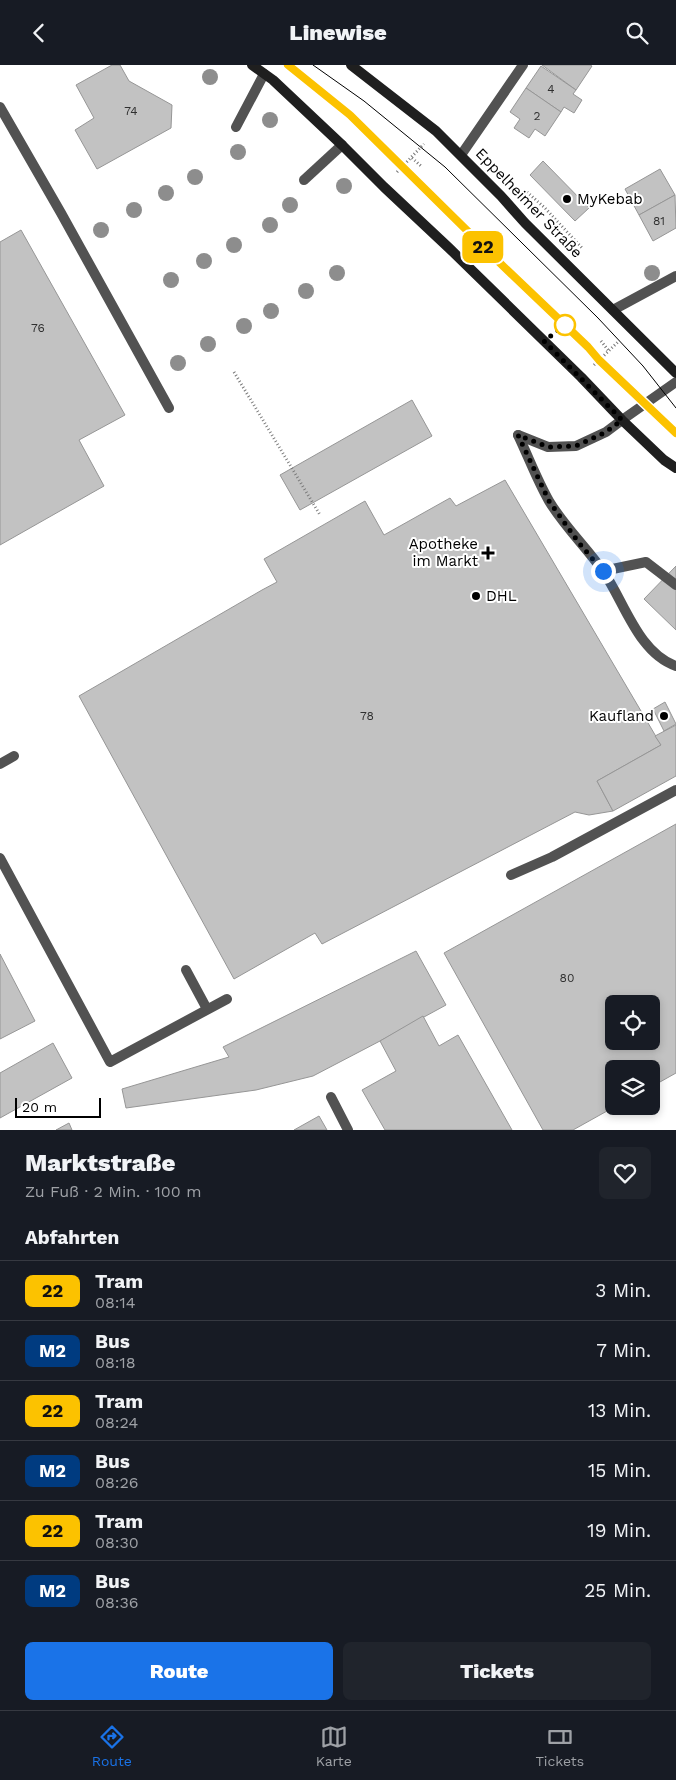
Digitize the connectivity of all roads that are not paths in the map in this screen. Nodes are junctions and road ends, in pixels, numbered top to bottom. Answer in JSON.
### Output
{"nodes":[{"id":1,"x":252,"y":65,"type":"edge"},
{"id":2,"x":351,"y":65,"type":"edge"},
{"id":3,"x":523,"y":65,"type":"edge"},
{"id":4,"x":264,"y":74,"type":"junction"},
{"id":5,"x":0,"y":107,"type":"edge"},
{"id":6,"x":236,"y":127,"type":"dead end"},
{"id":7,"x":342,"y":145,"type":"junction"},
{"id":8,"x":461,"y":155,"type":"junction"},
{"id":9,"x":304,"y":181,"type":"dead end"},
{"id":10,"x":676,"y":276,"type":"edge"},
{"id":11,"x":613,"y":310,"type":"junction"},
{"id":12,"x":676,"y":373,"type":"edge"},
{"id":13,"x":676,"y":382,"type":"edge"},
{"id":14,"x":169,"y":407,"type":"dead end"},
{"id":15,"x":622,"y":420,"type":"junction"},
{"id":16,"x":676,"y":468,"type":"edge"},
{"id":17,"x":603,"y":571,"type":"junction"},
{"id":18,"x":676,"y":585,"type":"edge"},
{"id":19,"x":676,"y":666,"type":"edge"},
{"id":20,"x":14,"y":756,"type":"dead end"},
{"id":21,"x":0,"y":764,"type":"edge"},
{"id":22,"x":676,"y":790,"type":"edge"},
{"id":23,"x":0,"y":858,"type":"edge"},
{"id":24,"x":511,"y":875,"type":"dead end"},
{"id":25,"x":186,"y":970,"type":"dead end"},
{"id":26,"x":227,"y":999,"type":"dead end"},
{"id":27,"x":207,"y":1009,"type":"junction"},
{"id":28,"x":331,"y":1097,"type":"dead end"},
{"id":29,"x":348,"y":1130,"type":"edge"}],
"edges":[{"from":1,"to":4,"type":"main road"},
{"from":2,"to":8,"type":"main road","name":"Eppelheimer Straße"},
{"from":3,"to":8,"type":"street"},
{"from":4,"to":6,"type":"street"},
{"from":4,"to":7,"type":"main road"},
{"from":5,"to":14,"type":"street"},
{"from":7,"to":9,"type":"street"},
{"from":7,"to":15,"type":"main road"},
{"from":8,"to":11,"type":"main road","name":"Eppelheimer Straße"},
{"from":10,"to":11,"type":"street"},
{"from":11,"to":12,"type":"main road","name":"Eppelheimer Straße"},
{"from":13,"to":15,"type":"street"},
{"from":15,"to":16,"type":"main road"},
{"from":15,"to":17,"type":"street"},
{"from":17,"to":18,"type":"street"},
{"from":17,"to":19,"type":"street"},
{"from":20,"to":21,"type":"street"},
{"from":22,"to":24,"type":"street"},
{"from":23,"to":27,"type":"street"},
{"from":25,"to":27,"type":"street"},
{"from":26,"to":27,"type":"street"},
{"from":28,"to":29,"type":"street"}]}
